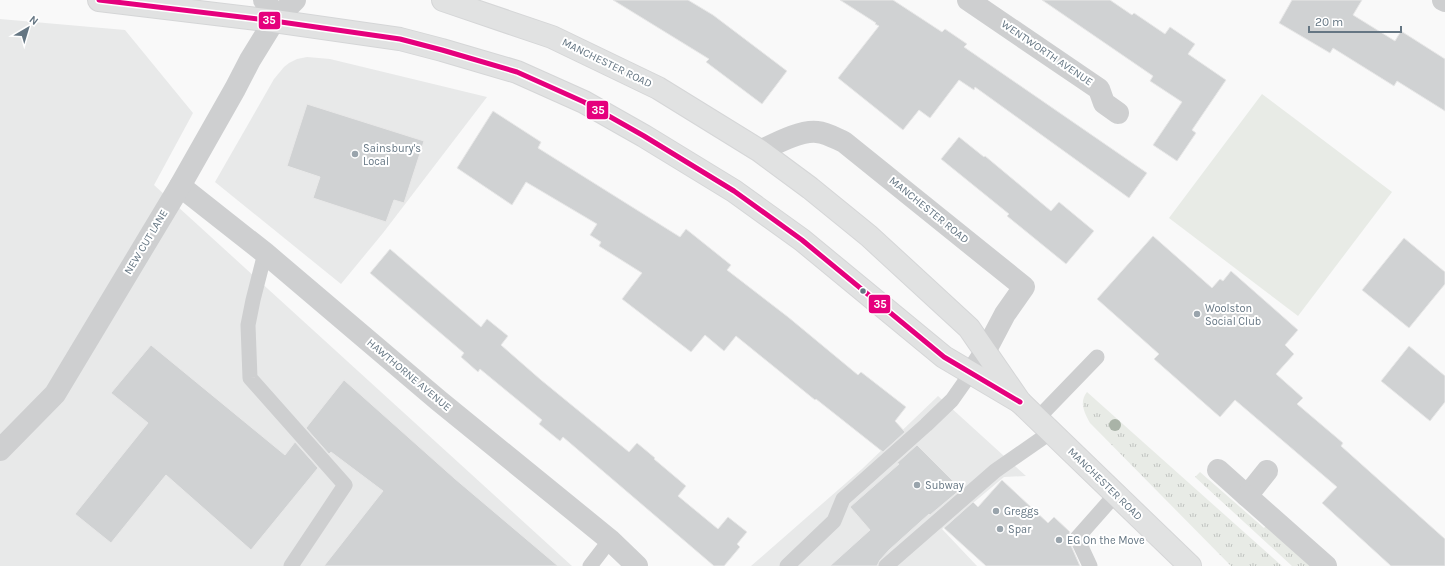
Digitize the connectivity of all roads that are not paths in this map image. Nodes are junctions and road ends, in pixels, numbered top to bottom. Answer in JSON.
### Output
{"nodes":[{"id":1,"x":99,"y":0,"type":"edge"},
{"id":2,"x":264,"y":0,"type":"edge"},
{"id":3,"x":295,"y":0,"type":"edge"},
{"id":4,"x":442,"y":0,"type":"edge"},
{"id":5,"x":968,"y":0,"type":"edge"},
{"id":6,"x":274,"y":21,"type":"junction"},
{"id":7,"x":1118,"y":113,"type":"dead end"},
{"id":8,"x":760,"y":151,"type":"junction"},
{"id":9,"x":180,"y":186,"type":"junction"},
{"id":10,"x":265,"y":253,"type":"junction"},
{"id":11,"x":985,"y":352,"type":"junction"},
{"id":12,"x":1098,"y":357,"type":"dead end"},
{"id":13,"x":971,"y":373,"type":"junction"},
{"id":14,"x":1020,"y":402,"type":"junction"},
{"id":15,"x":1044,"y":425,"type":"junction"},
{"id":16,"x":0,"y":450,"type":"edge"},
{"id":17,"x":1218,"y":470,"type":"dead end"},
{"id":18,"x":1267,"y":471,"type":"dead end"},
{"id":19,"x":1115,"y":495,"type":"junction"},
{"id":20,"x":1247,"y":496,"type":"junction"},
{"id":21,"x":610,"y":540,"type":"junction"},
{"id":22,"x":291,"y":566,"type":"edge"},
{"id":23,"x":590,"y":566,"type":"edge"},
{"id":24,"x":638,"y":566,"type":"edge"},
{"id":25,"x":788,"y":566,"type":"edge"},
{"id":26,"x":886,"y":566,"type":"edge"},
{"id":27,"x":1090,"y":566,"type":"edge"},
{"id":28,"x":1190,"y":566,"type":"edge"},
{"id":29,"x":1326,"y":566,"type":"edge"}],
"edges":[{"from":1,"to":6,"type":"main road","name":"MANCHESTER ROAD"},
{"from":2,"to":6,"type":"street"},
{"from":3,"to":6,"type":"street","name":"NEW CUT LANE"},
{"from":4,"to":8,"type":"main road","name":"MANCHESTER ROAD"},
{"from":5,"to":7,"type":"street","name":"WENTWORTH AVENUE"},
{"from":6,"to":9,"type":"street","name":"NEW CUT LANE"},
{"from":6,"to":13,"type":"main road","name":"MANCHESTER ROAD"},
{"from":8,"to":11,"type":"main road","name":"MANCHESTER ROAD"},
{"from":8,"to":11,"type":"street","name":"MANCHESTER ROAD"},
{"from":9,"to":10,"type":"street","name":"HAWTHORNE AVENUE"},
{"from":9,"to":16,"type":"street","name":"NEW CUT LANE"},
{"from":10,"to":21,"type":"street","name":"HAWTHORNE AVENUE"},
{"from":10,"to":22,"type":"lane"},
{"from":11,"to":13,"type":"street","name":"MANCHESTER ROAD"},
{"from":11,"to":14,"type":"main road","name":"MANCHESTER ROAD"},
{"from":12,"to":15,"type":"lane"},
{"from":13,"to":14,"type":"main road","name":"MANCHESTER ROAD"},
{"from":13,"to":25,"type":"lane"},
{"from":14,"to":15,"type":"main road","name":"MANCHESTER ROAD"},
{"from":15,"to":19,"type":"main road","name":"MANCHESTER ROAD"},
{"from":15,"to":26,"type":"lane"},
{"from":17,"to":20,"type":"street"},
{"from":18,"to":20,"type":"street"},
{"from":19,"to":27,"type":"lane"},
{"from":19,"to":28,"type":"main road","name":"MANCHESTER ROAD"},
{"from":20,"to":29,"type":"street"},
{"from":21,"to":23,"type":"lane"},
{"from":21,"to":24,"type":"street","name":"HAWTHORNE AVENUE"}]}
